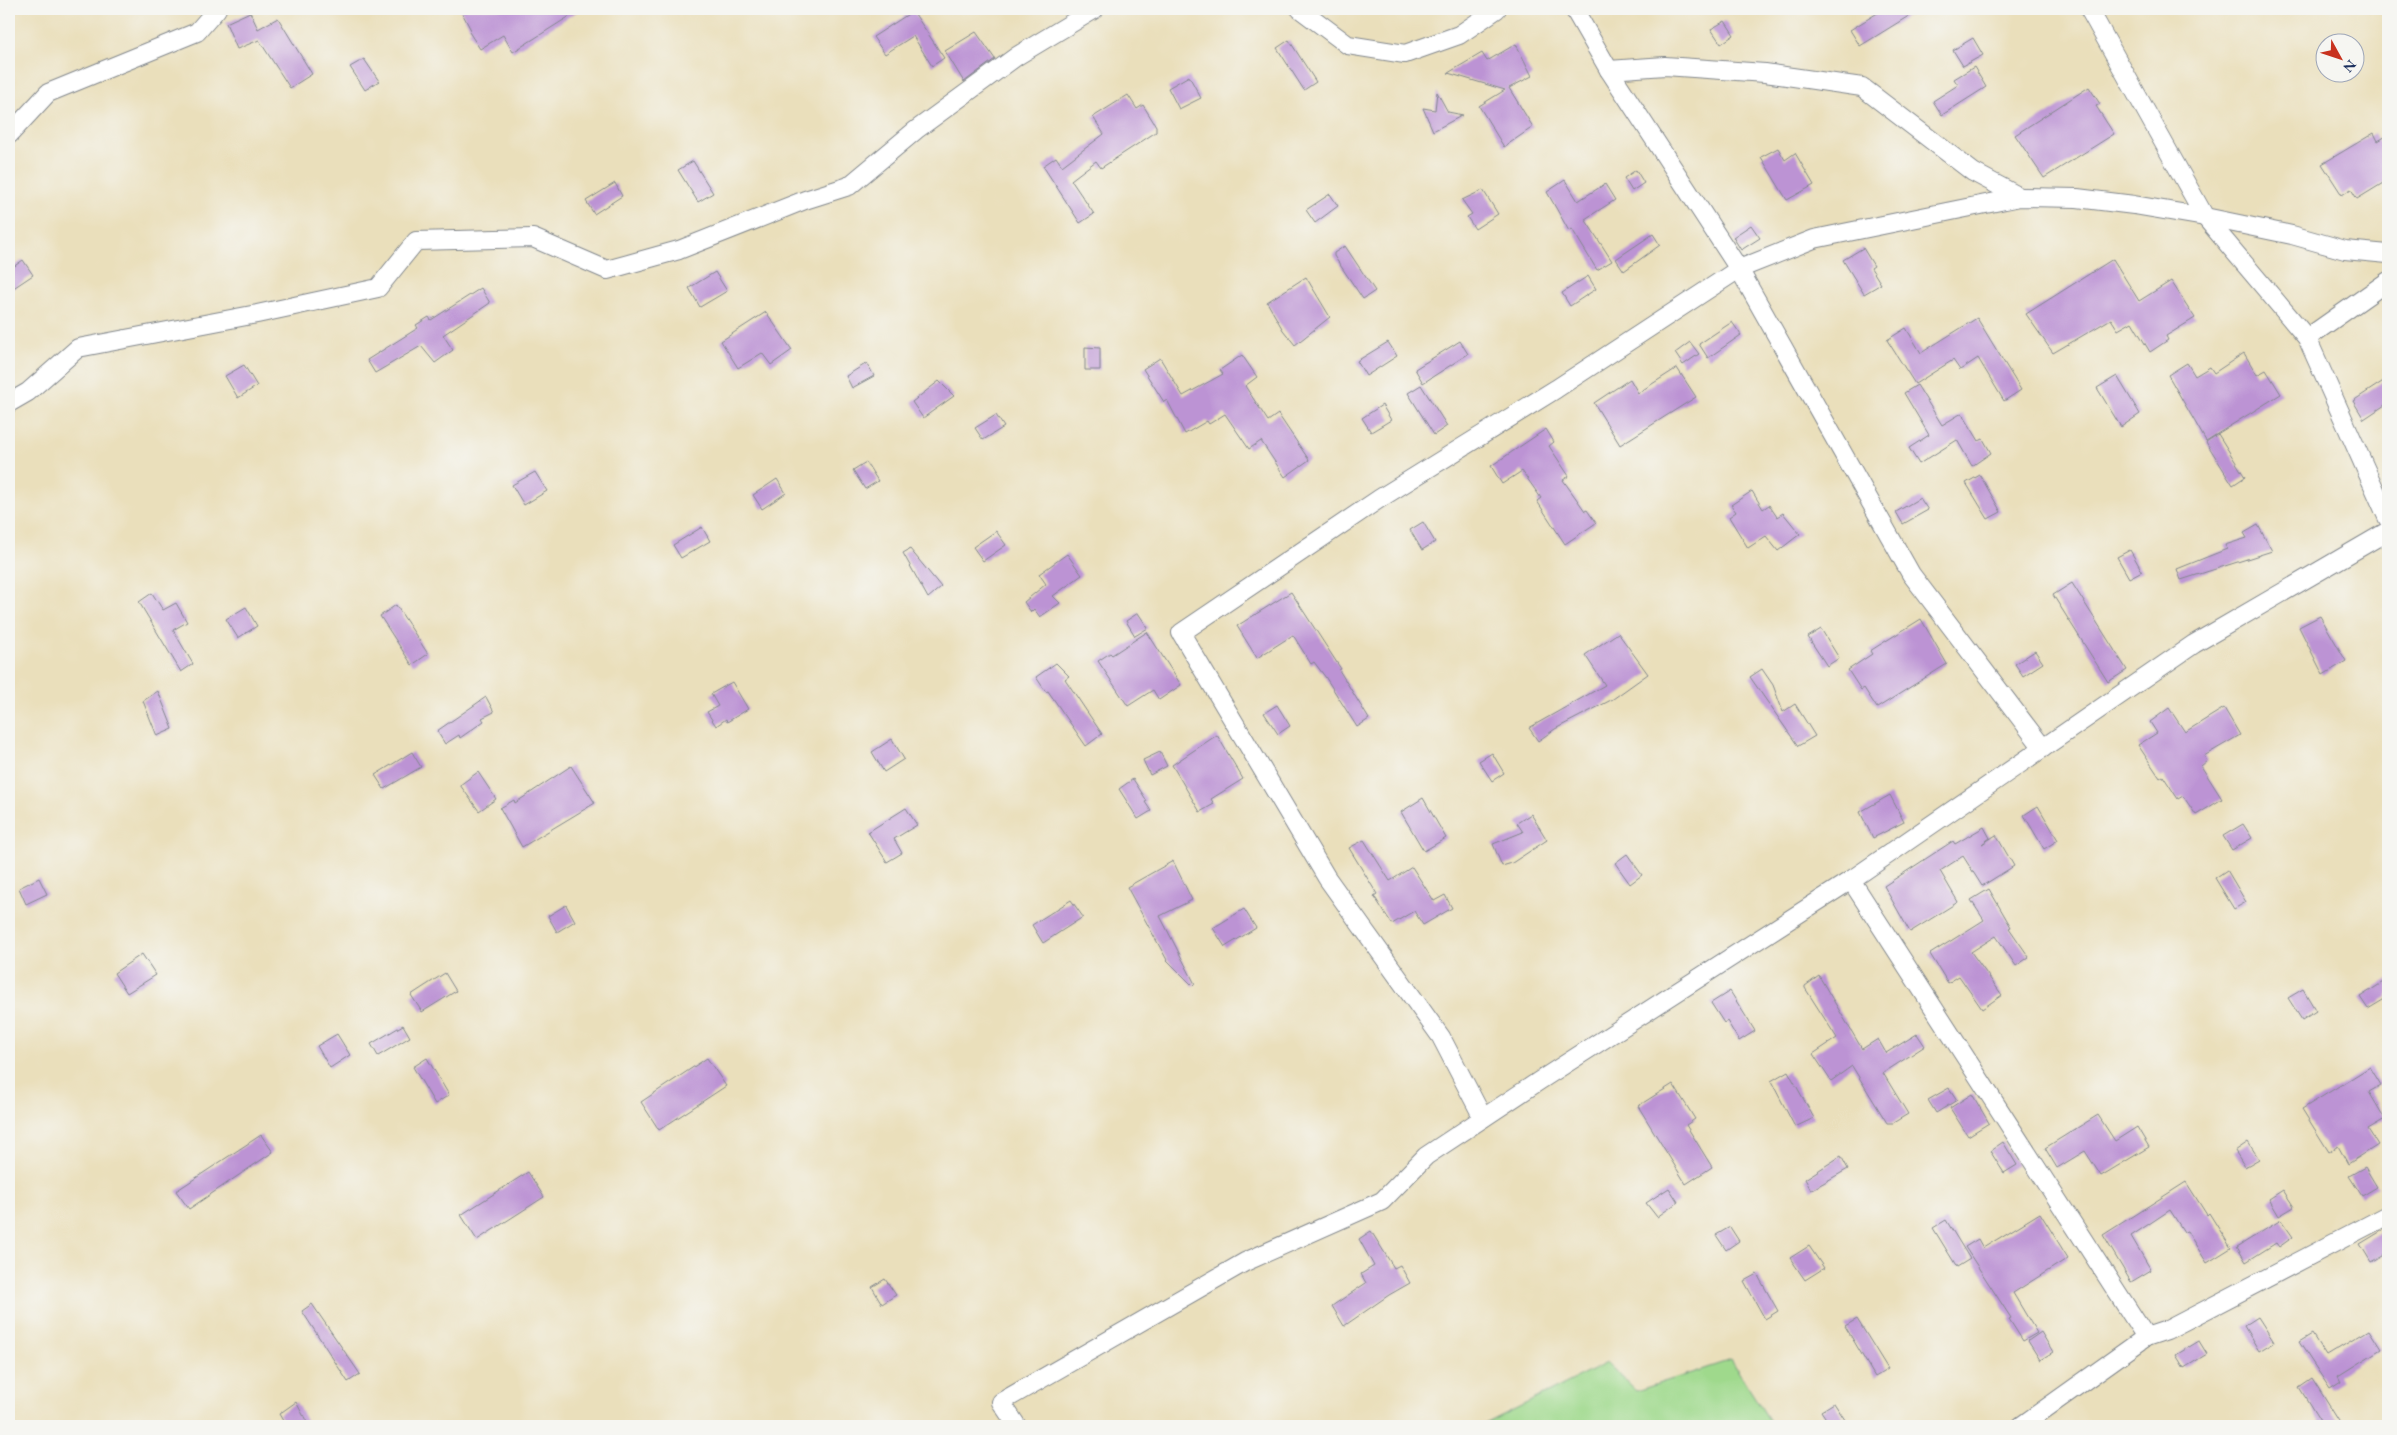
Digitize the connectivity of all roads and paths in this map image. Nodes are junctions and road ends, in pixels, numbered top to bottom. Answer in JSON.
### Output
{"nodes":[{"id":1,"x":217,"y":9,"type":"edge"},
{"id":2,"x":1095,"y":9,"type":"edge"},
{"id":3,"x":1300,"y":9,"type":"edge"},
{"id":4,"x":1497,"y":9,"type":"edge"},
{"id":5,"x":1574,"y":9,"type":"edge"},
{"id":6,"x":2089,"y":9,"type":"edge"},
{"id":7,"x":1610,"y":70,"type":"junction"},
{"id":8,"x":9,"y":135,"type":"edge"},
{"id":9,"x":2020,"y":197,"type":"junction"},
{"id":10,"x":2205,"y":218,"type":"junction"},
{"id":11,"x":2388,"y":254,"type":"edge"},
{"id":12,"x":1739,"y":269,"type":"junction"},
{"id":13,"x":2388,"y":281,"type":"edge"},
{"id":14,"x":2306,"y":338,"type":"junction"},
{"id":15,"x":9,"y":402,"type":"edge"},
{"id":16,"x":2388,"y":519,"type":"edge"},
{"id":17,"x":2388,"y":531,"type":"edge"},
{"id":18,"x":2043,"y":748,"type":"junction"},
{"id":19,"x":1850,"y":880,"type":"junction"},
{"id":20,"x":1483,"y":1118,"type":"junction"},
{"id":21,"x":2388,"y":1215,"type":"edge"},
{"id":22,"x":2146,"y":1337,"type":"junction"},
{"id":23,"x":1017,"y":1426,"type":"edge"},
{"id":24,"x":2021,"y":1426,"type":"edge"}],
"edges":[{"from":1,"to":8,"type":"street"},
{"from":2,"to":15,"type":"street"},
{"from":3,"to":4,"type":"street"},
{"from":5,"to":7,"type":"street"},
{"from":6,"to":10,"type":"street"},
{"from":7,"to":9,"type":"street"},
{"from":7,"to":12,"type":"street"},
{"from":9,"to":10,"type":"street"},
{"from":9,"to":12,"type":"street"},
{"from":10,"to":11,"type":"street"},
{"from":10,"to":14,"type":"street"},
{"from":12,"to":18,"type":"street"},
{"from":12,"to":20,"type":"street"},
{"from":13,"to":14,"type":"street"},
{"from":14,"to":16,"type":"street"},
{"from":17,"to":18,"type":"street"},
{"from":18,"to":19,"type":"street"},
{"from":19,"to":20,"type":"street"},
{"from":19,"to":22,"type":"street"},
{"from":20,"to":23,"type":"street"},
{"from":21,"to":22,"type":"street"},
{"from":22,"to":24,"type":"street"}]}
